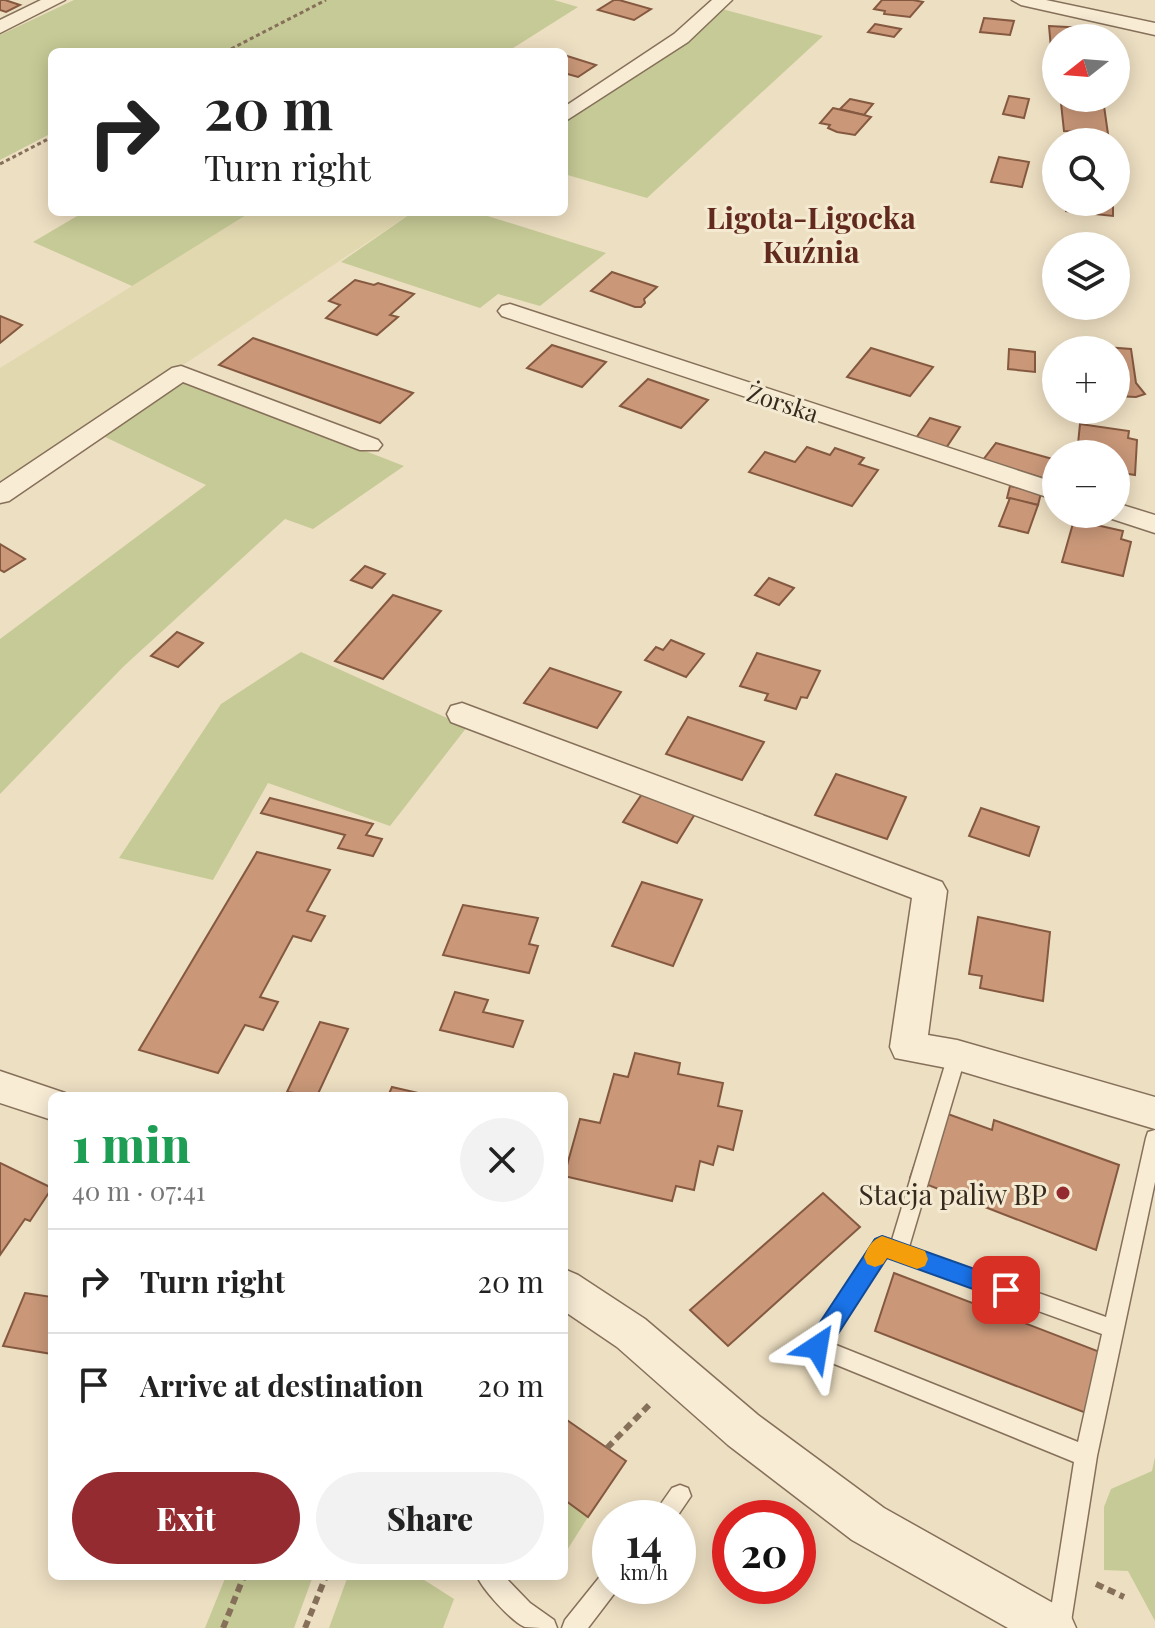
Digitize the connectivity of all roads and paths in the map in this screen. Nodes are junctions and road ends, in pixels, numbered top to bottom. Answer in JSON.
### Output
{"nodes":[{"id":1,"x":56,"y":0,"type":"edge"},
{"id":2,"x":326,"y":0,"type":"edge"},
{"id":3,"x":723,"y":0,"type":"edge"},
{"id":4,"x":1021,"y":0,"type":"edge"},
{"id":5,"x":0,"y":27,"type":"edge"},
{"id":6,"x":1155,"y":29,"type":"edge"},
{"id":7,"x":233,"y":48,"type":"edge"},
{"id":8,"x":568,"y":113,"type":"edge"},
{"id":9,"x":48,"y":139,"type":"edge"},
{"id":10,"x":0,"y":164,"type":"edge"},
{"id":11,"x":510,"y":311,"type":"dead end"},
{"id":12,"x":369,"y":445,"type":"dead end"},
{"id":13,"x":1042,"y":487,"type":"edge"},
{"id":14,"x":0,"y":495,"type":"edge"},
{"id":15,"x":1130,"y":516,"type":"edge"},
{"id":16,"x":1155,"y":524,"type":"edge"},
{"id":17,"x":462,"y":714,"type":"dead end"},
{"id":18,"x":957,"y":1055,"type":"junction"},
{"id":19,"x":0,"y":1087,"type":"edge"},
{"id":20,"x":48,"y":1103,"type":"edge"},
{"id":21,"x":1155,"y":1113,"type":"edge"},
{"id":22,"x":1155,"y":1138,"type":"edge"},
{"id":23,"x":898,"y":1252,"type":"junction"},
{"id":24,"x":568,"y":1291,"type":"edge"},
{"id":25,"x":1114,"y":1329,"type":"junction"},
{"id":26,"x":631,"y":1424,"type":"dead end"},
{"id":27,"x":607,"y":1448,"type":"dead end"},
{"id":28,"x":1086,"y":1456,"type":"junction"},
{"id":29,"x":680,"y":1496,"type":"dead end"},
{"id":30,"x":677,"y":1500,"type":"edge"},
{"id":31,"x":242,"y":1580,"type":"edge"},
{"id":32,"x":324,"y":1580,"type":"edge"},
{"id":33,"x":492,"y":1580,"type":"edge"},
{"id":34,"x":592,"y":1604,"type":"edge"},
{"id":35,"x":223,"y":1628,"type":"edge"},
{"id":36,"x":305,"y":1628,"type":"edge"},
{"id":37,"x":546,"y":1628,"type":"edge"},
{"id":38,"x":573,"y":1628,"type":"edge"},
{"id":39,"x":1053,"y":1628,"type":"edge"},
{"id":40,"x":1059,"y":1628,"type":"edge"}],
"edges":[{"from":1,"to":5,"type":"street"},
{"from":2,"to":7,"type":"path"},
{"from":3,"to":8,"type":"street"},
{"from":4,"to":6,"type":"street"},
{"from":9,"to":10,"type":"path"},
{"from":11,"to":13,"type":"street","name":"Żorska"},
{"from":12,"to":14,"type":"street"},
{"from":15,"to":16,"type":"street"},
{"from":17,"to":18,"type":"street"},
{"from":18,"to":21,"type":"street"},
{"from":18,"to":23,"type":"lane"},
{"from":19,"to":20,"type":"street"},
{"from":22,"to":25,"type":"lane"},
{"from":23,"to":25,"type":"lane"},
{"from":23,"to":28,"type":"lane"},
{"from":24,"to":39,"type":"street"},
{"from":25,"to":28,"type":"lane"},
{"from":26,"to":27,"type":"path"},
{"from":28,"to":40,"type":"lane"},
{"from":29,"to":30,"type":"lane"},
{"from":31,"to":35,"type":"path"},
{"from":32,"to":36,"type":"path"},
{"from":33,"to":37,"type":"lane"},
{"from":34,"to":38,"type":"lane"}]}
